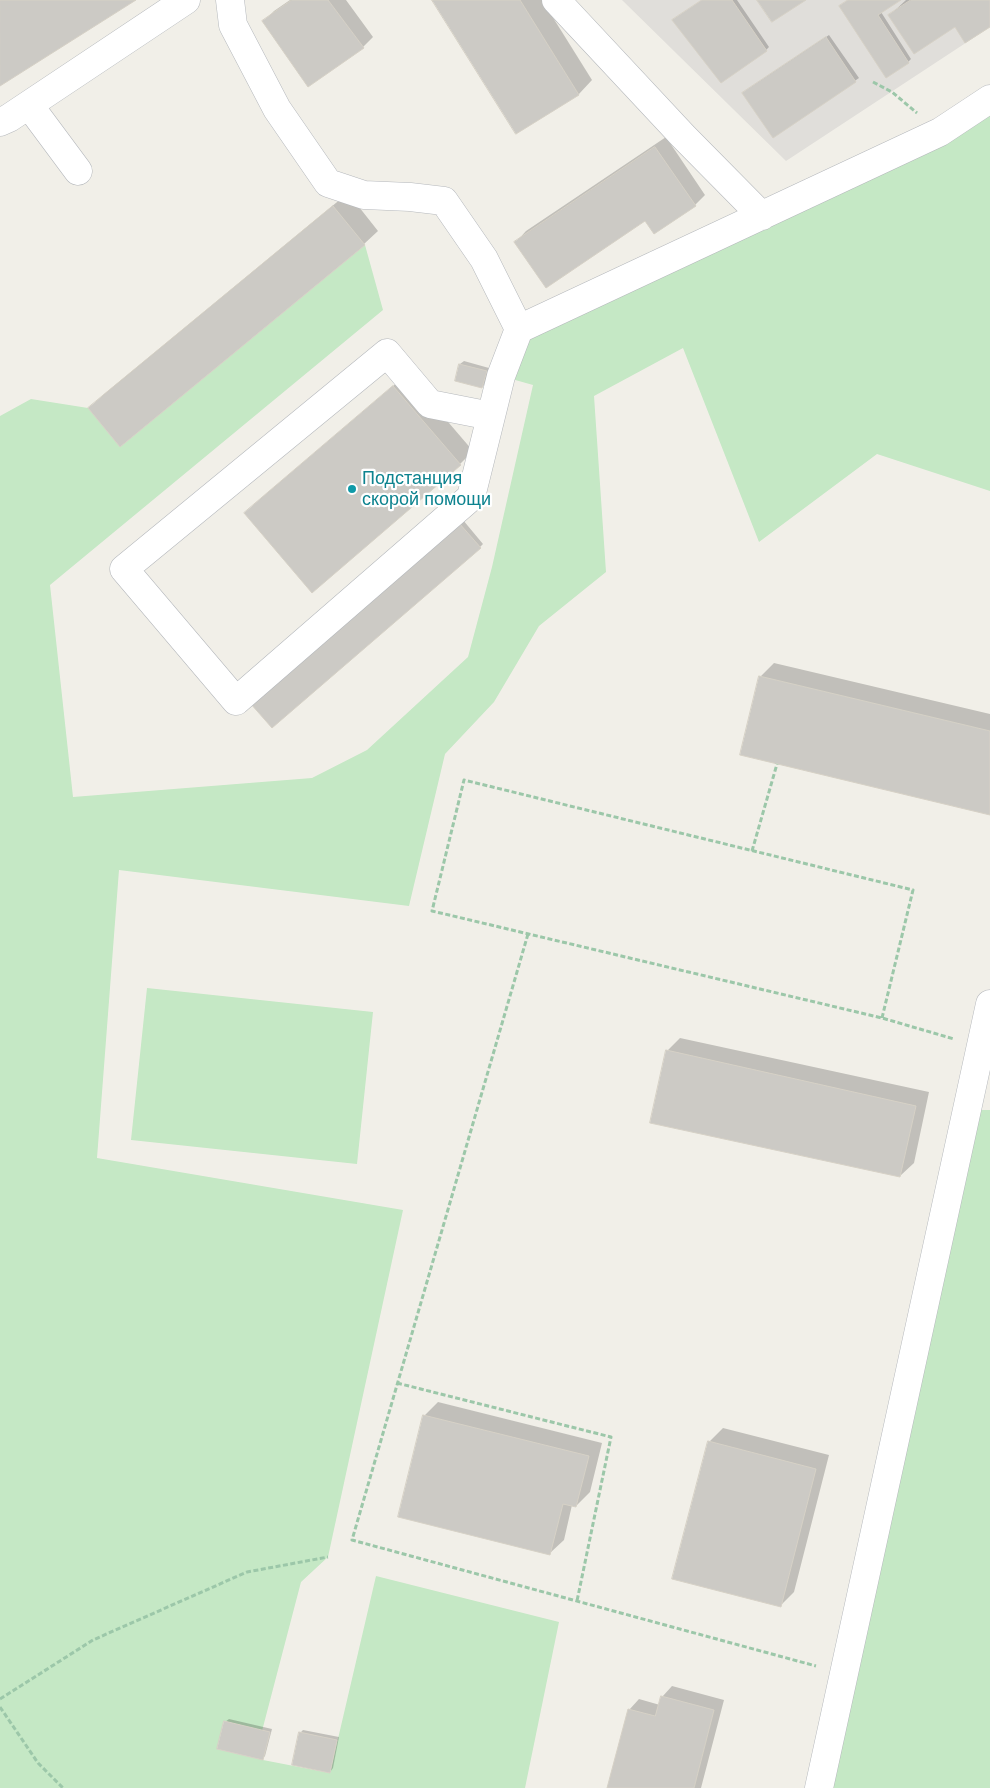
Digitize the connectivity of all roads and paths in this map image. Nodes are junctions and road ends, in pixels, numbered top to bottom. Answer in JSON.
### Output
{"nodes":[{"id":1,"x":186,"y":0,"type":"edge"},
{"id":2,"x":230,"y":0,"type":"edge"},
{"id":3,"x":556,"y":0,"type":"edge"},
{"id":4,"x":873,"y":82,"type":"dead end"},
{"id":5,"x":990,"y":99,"type":"edge"},
{"id":6,"x":29,"y":105,"type":"junction"},
{"id":7,"x":0,"y":122,"type":"edge"},
{"id":8,"x":940,"y":132,"type":"junction"},
{"id":9,"x":78,"y":171,"type":"dead end"},
{"id":10,"x":762,"y":216,"type":"junction"},
{"id":11,"x":519,"y":329,"type":"junction"},
{"id":12,"x":491,"y":416,"type":"junction"},
{"id":13,"x":777,"y":764,"type":"dead end"},
{"id":14,"x":752,"y":851,"type":"junction"},
{"id":15,"x":528,"y":934,"type":"junction"},
{"id":16,"x":990,"y":1004,"type":"edge"},
{"id":17,"x":882,"y":1018,"type":"junction"},
{"id":18,"x":981,"y":1046,"type":"junction"},
{"id":19,"x":983,"y":1075,"type":"edge"},
{"id":20,"x":398,"y":1383,"type":"junction"},
{"id":21,"x":328,"y":1557,"type":"dead end"},
{"id":22,"x":577,"y":1601,"type":"junction"},
{"id":23,"x":844,"y":1673,"type":"junction"},
{"id":24,"x":0,"y":1699,"type":"edge"},
{"id":25,"x":0,"y":1707,"type":"edge"},
{"id":26,"x":63,"y":1788,"type":"edge"},
{"id":27,"x":819,"y":1788,"type":"edge"}],
"edges":[{"from":1,"to":6,"type":"lane"},
{"from":2,"to":11,"type":"lane"},
{"from":3,"to":10,"type":"lane"},
{"from":4,"to":8,"type":"path"},
{"from":5,"to":8,"type":"lane"},
{"from":6,"to":7,"type":"lane"},
{"from":6,"to":9,"type":"lane"},
{"from":8,"to":10,"type":"lane"},
{"from":10,"to":11,"type":"lane"},
{"from":11,"to":12,"type":"lane"},
{"from":12,"to":12,"type":"lane"},
{"from":13,"to":14,"type":"path"},
{"from":14,"to":15,"type":"path"},
{"from":14,"to":17,"type":"path"},
{"from":15,"to":17,"type":"path"},
{"from":15,"to":20,"type":"path"},
{"from":16,"to":18,"type":"lane"},
{"from":17,"to":18,"type":"path"},
{"from":18,"to":19,"type":"lane"},
{"from":19,"to":23,"type":"lane"},
{"from":20,"to":22,"type":"path"},
{"from":20,"to":22,"type":"path"},
{"from":21,"to":24,"type":"path"},
{"from":22,"to":23,"type":"path"},
{"from":23,"to":27,"type":"lane"},
{"from":25,"to":26,"type":"path"}]}
